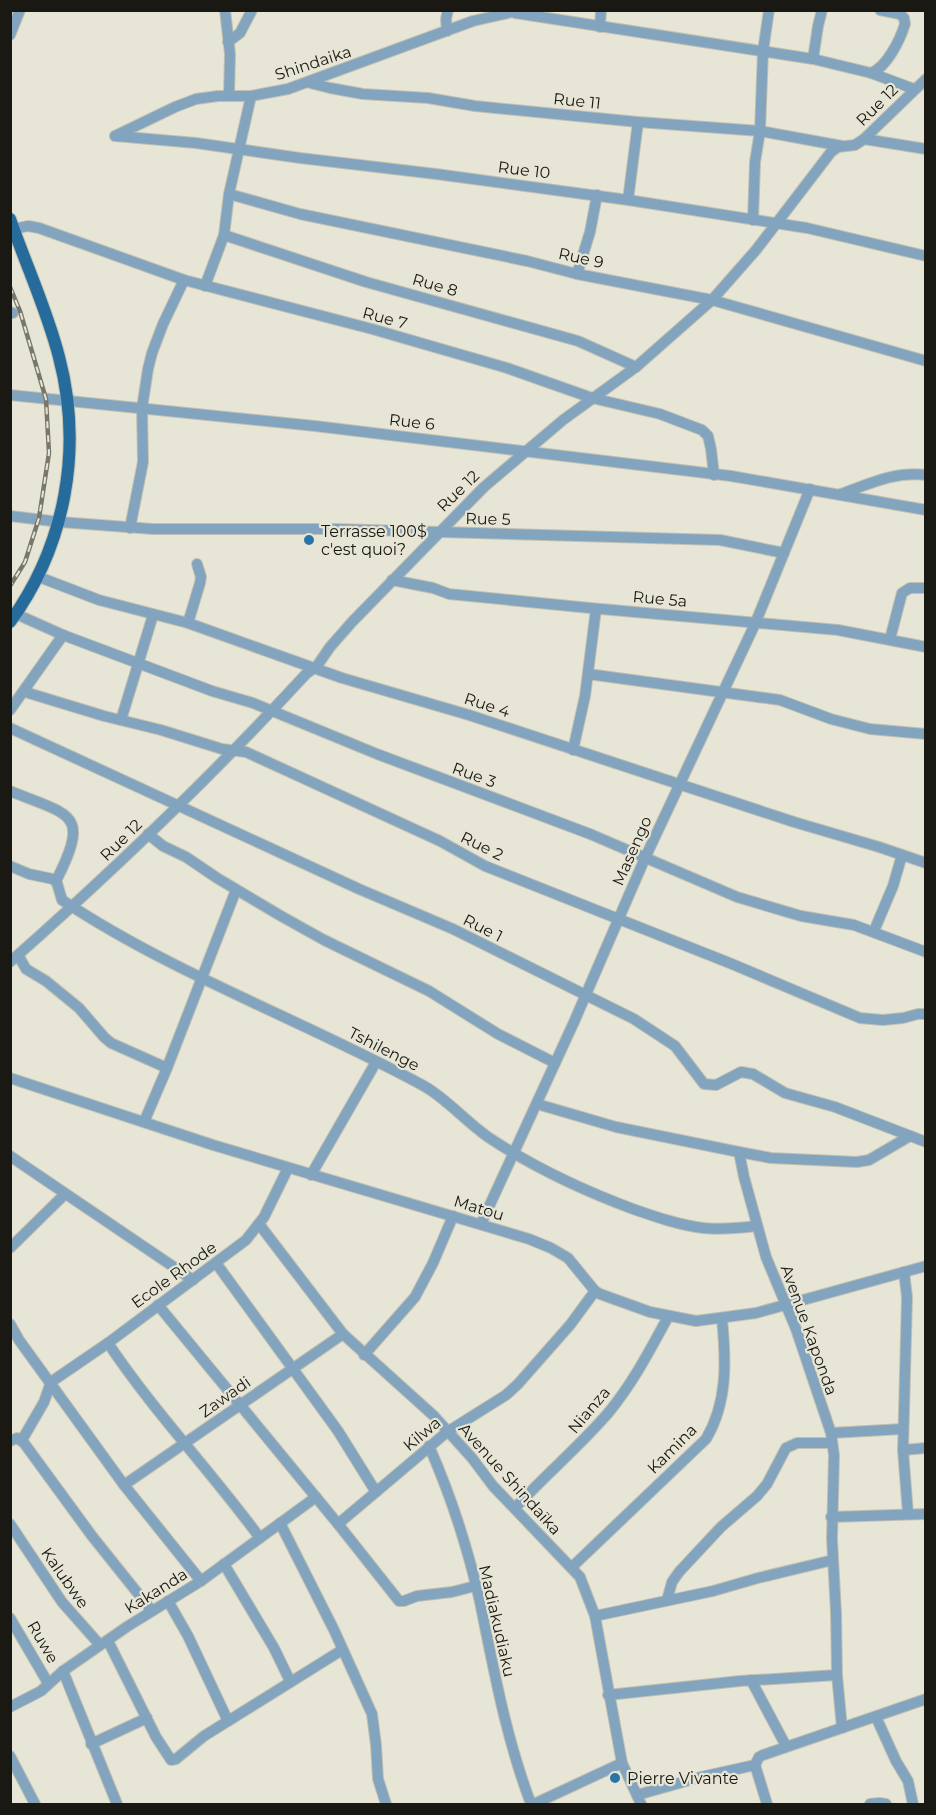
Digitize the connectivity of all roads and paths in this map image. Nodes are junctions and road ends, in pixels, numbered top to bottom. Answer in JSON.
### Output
{"nodes":[{"id":1,"x":20,"y":10,"type":"edge"},
{"id":2,"x":225,"y":10,"type":"edge"},
{"id":3,"x":252,"y":10,"type":"edge"},
{"id":4,"x":448,"y":10,"type":"edge"},
{"id":5,"x":601,"y":10,"type":"edge"},
{"id":6,"x":769,"y":10,"type":"edge"},
{"id":7,"x":822,"y":10,"type":"edge"},
{"id":8,"x":880,"y":10,"type":"edge"},
{"id":9,"x":518,"y":12,"type":"edge"},
{"id":10,"x":600,"y":27,"type":"junction"},
{"id":11,"x":447,"y":31,"type":"junction"},
{"id":12,"x":10,"y":35,"type":"edge"},
{"id":13,"x":228,"y":42,"type":"junction"},
{"id":14,"x":763,"y":51,"type":"junction"},
{"id":15,"x":813,"y":59,"type":"junction"},
{"id":16,"x":871,"y":73,"type":"junction"},
{"id":17,"x":926,"y":79,"type":"edge"},
{"id":18,"x":310,"y":82,"type":"junction"},
{"id":19,"x":914,"y":89,"type":"junction"},
{"id":20,"x":229,"y":95,"type":"junction"},
{"id":21,"x":251,"y":96,"type":"junction"},
{"id":22,"x":638,"y":122,"type":"junction"},
{"id":23,"x":760,"y":131,"type":"junction"},
{"id":24,"x":115,"y":136,"type":"joint"},
{"id":25,"x":864,"y":139,"type":"junction"},
{"id":26,"x":842,"y":146,"type":"junction"},
{"id":27,"x":238,"y":149,"type":"junction"},
{"id":28,"x":926,"y":149,"type":"edge"},
{"id":29,"x":228,"y":194,"type":"junction"},
{"id":30,"x":597,"y":195,"type":"junction"},
{"id":31,"x":628,"y":200,"type":"junction"},
{"id":32,"x":753,"y":220,"type":"junction"},
{"id":33,"x":12,"y":224,"type":"edge"},
{"id":34,"x":777,"y":224,"type":"junction"},
{"id":35,"x":224,"y":235,"type":"junction"},
{"id":36,"x":926,"y":256,"type":"edge"},
{"id":37,"x":577,"y":274,"type":"junction"},
{"id":38,"x":184,"y":280,"type":"junction"},
{"id":39,"x":205,"y":286,"type":"junction"},
{"id":40,"x":712,"y":300,"type":"junction"},
{"id":41,"x":926,"y":361,"type":"edge"},
{"id":42,"x":636,"y":367,"type":"junction"},
{"id":43,"x":10,"y":395,"type":"edge"},
{"id":44,"x":592,"y":398,"type":"junction"},
{"id":45,"x":68,"y":402,"type":"junction"},
{"id":46,"x":142,"y":408,"type":"junction"},
{"id":47,"x":524,"y":452,"type":"junction"},
{"id":48,"x":714,"y":475,"type":"junction"},
{"id":49,"x":926,"y":475,"type":"edge"},
{"id":50,"x":810,"y":489,"type":"junction"},
{"id":51,"x":841,"y":494,"type":"junction"},
{"id":52,"x":926,"y":510,"type":"edge"},
{"id":53,"x":10,"y":516,"type":"edge"},
{"id":54,"x":60,"y":522,"type":"junction"},
{"id":55,"x":130,"y":528,"type":"junction"},
{"id":56,"x":437,"y":533,"type":"junction"},
{"id":57,"x":784,"y":553,"type":"junction"},
{"id":58,"x":197,"y":564,"type":"dead end"},
{"id":59,"x":39,"y":576,"type":"junction"},
{"id":60,"x":392,"y":580,"type":"junction"},
{"id":61,"x":926,"y":588,"type":"edge"},
{"id":62,"x":596,"y":609,"type":"junction"},
{"id":63,"x":153,"y":615,"type":"junction"},
{"id":64,"x":13,"y":618,"type":"edge"},
{"id":65,"x":188,"y":623,"type":"junction"},
{"id":66,"x":755,"y":624,"type":"junction"},
{"id":67,"x":63,"y":635,"type":"junction"},
{"id":68,"x":890,"y":639,"type":"junction"},
{"id":69,"x":926,"y":647,"type":"edge"},
{"id":70,"x":138,"y":662,"type":"junction"},
{"id":71,"x":316,"y":667,"type":"junction"},
{"id":72,"x":588,"y":674,"type":"junction"},
{"id":73,"x":25,"y":692,"type":"junction"},
{"id":74,"x":723,"y":694,"type":"junction"},
{"id":75,"x":10,"y":710,"type":"edge"},
{"id":76,"x":271,"y":710,"type":"junction"},
{"id":77,"x":121,"y":720,"type":"junction"},
{"id":78,"x":10,"y":728,"type":"edge"},
{"id":79,"x":926,"y":734,"type":"edge"},
{"id":80,"x":234,"y":750,"type":"junction"},
{"id":81,"x":573,"y":750,"type":"junction"},
{"id":82,"x":680,"y":783,"type":"junction"},
{"id":83,"x":10,"y":790,"type":"edge"},
{"id":84,"x":178,"y":804,"type":"junction"},
{"id":85,"x":148,"y":834,"type":"junction"},
{"id":86,"x":902,"y":855,"type":"junction"},
{"id":87,"x":645,"y":858,"type":"junction"},
{"id":88,"x":926,"y":863,"type":"edge"},
{"id":89,"x":10,"y":866,"type":"edge"},
{"id":90,"x":56,"y":881,"type":"junction"},
{"id":91,"x":236,"y":890,"type":"junction"},
{"id":92,"x":72,"y":907,"type":"junction"},
{"id":93,"x":618,"y":918,"type":"junction"},
{"id":94,"x":874,"y":931,"type":"junction"},
{"id":95,"x":926,"y":952,"type":"edge"},
{"id":96,"x":14,"y":958,"type":"edge"},
{"id":97,"x":201,"y":978,"type":"junction"},
{"id":98,"x":585,"y":996,"type":"junction"},
{"id":99,"x":926,"y":1014,"type":"edge"},
{"id":100,"x":376,"y":1062,"type":"junction"},
{"id":101,"x":555,"y":1063,"type":"junction"},
{"id":102,"x":167,"y":1068,"type":"junction"},
{"id":103,"x":10,"y":1078,"type":"edge"},
{"id":104,"x":537,"y":1104,"type":"junction"},
{"id":105,"x":144,"y":1122,"type":"junction"},
{"id":106,"x":910,"y":1136,"type":"junction"},
{"id":107,"x":926,"y":1142,"type":"edge"},
{"id":108,"x":739,"y":1152,"type":"junction"},
{"id":109,"x":513,"y":1153,"type":"junction"},
{"id":110,"x":10,"y":1156,"type":"edge"},
{"id":111,"x":288,"y":1168,"type":"junction"},
{"id":112,"x":311,"y":1175,"type":"junction"},
{"id":113,"x":65,"y":1194,"type":"junction"},
{"id":114,"x":453,"y":1216,"type":"junction"},
{"id":115,"x":260,"y":1224,"type":"junction"},
{"id":116,"x":481,"y":1224,"type":"junction"},
{"id":117,"x":757,"y":1226,"type":"junction"},
{"id":118,"x":10,"y":1248,"type":"edge"},
{"id":119,"x":216,"y":1263,"type":"junction"},
{"id":120,"x":926,"y":1266,"type":"edge"},
{"id":121,"x":904,"y":1272,"type":"junction"},
{"id":122,"x":193,"y":1280,"type":"junction"},
{"id":123,"x":595,"y":1291,"type":"junction"},
{"id":124,"x":158,"y":1305,"type":"junction"},
{"id":125,"x":785,"y":1305,"type":"junction"},
{"id":126,"x":668,"y":1317,"type":"junction"},
{"id":127,"x":722,"y":1319,"type":"junction"},
{"id":128,"x":10,"y":1323,"type":"edge"},
{"id":129,"x":343,"y":1334,"type":"junction"},
{"id":130,"x":19,"y":1340,"type":"junction"},
{"id":131,"x":108,"y":1343,"type":"junction"},
{"id":132,"x":10,"y":1349,"type":"edge"},
{"id":133,"x":364,"y":1355,"type":"junction"},
{"id":134,"x":293,"y":1369,"type":"junction"},
{"id":135,"x":51,"y":1382,"type":"junction"},
{"id":136,"x":240,"y":1404,"type":"junction"},
{"id":137,"x":903,"y":1429,"type":"junction"},
{"id":138,"x":447,"y":1432,"type":"junction"},
{"id":139,"x":831,"y":1438,"type":"junction"},
{"id":140,"x":16,"y":1441,"type":"edge"},
{"id":141,"x":184,"y":1444,"type":"junction"},
{"id":142,"x":429,"y":1446,"type":"junction"},
{"id":143,"x":926,"y":1448,"type":"edge"},
{"id":144,"x":903,"y":1450,"type":"junction"},
{"id":145,"x":124,"y":1485,"type":"junction"},
{"id":146,"x":376,"y":1492,"type":"junction"},
{"id":147,"x":316,"y":1497,"type":"junction"},
{"id":148,"x":515,"y":1508,"type":"junction"},
{"id":149,"x":908,"y":1514,"type":"junction"},
{"id":150,"x":926,"y":1514,"type":"edge"},
{"id":151,"x":831,"y":1517,"type":"junction"},
{"id":152,"x":280,"y":1523,"type":"junction"},
{"id":153,"x":10,"y":1524,"type":"edge"},
{"id":154,"x":338,"y":1524,"type":"junction"},
{"id":155,"x":260,"y":1538,"type":"junction"},
{"id":156,"x":833,"y":1560,"type":"junction"},
{"id":157,"x":224,"y":1564,"type":"junction"},
{"id":158,"x":572,"y":1567,"type":"junction"},
{"id":159,"x":201,"y":1581,"type":"junction"},
{"id":160,"x":475,"y":1586,"type":"junction"},
{"id":161,"x":666,"y":1600,"type":"junction"},
{"id":162,"x":168,"y":1601,"type":"junction"},
{"id":163,"x":152,"y":1611,"type":"junction"},
{"id":164,"x":595,"y":1616,"type":"junction"},
{"id":165,"x":10,"y":1618,"type":"edge"},
{"id":166,"x":104,"y":1643,"type":"junction"},
{"id":167,"x":342,"y":1650,"type":"junction"},
{"id":168,"x":63,"y":1671,"type":"junction"},
{"id":169,"x":837,"y":1675,"type":"junction"},
{"id":170,"x":751,"y":1680,"type":"junction"},
{"id":171,"x":290,"y":1681,"type":"junction"},
{"id":172,"x":48,"y":1683,"type":"junction"},
{"id":173,"x":608,"y":1695,"type":"junction"},
{"id":174,"x":926,"y":1700,"type":"edge"},
{"id":175,"x":10,"y":1707,"type":"edge"},
{"id":176,"x":876,"y":1717,"type":"junction"},
{"id":177,"x":147,"y":1719,"type":"junction"},
{"id":178,"x":228,"y":1721,"type":"junction"},
{"id":179,"x":842,"y":1728,"type":"junction"},
{"id":180,"x":91,"y":1743,"type":"junction"},
{"id":181,"x":786,"y":1746,"type":"junction"},
{"id":182,"x":10,"y":1756,"type":"edge"},
{"id":183,"x":622,"y":1763,"type":"junction"},
{"id":184,"x":755,"y":1765,"type":"junction"},
{"id":185,"x":639,"y":1800,"type":"edge"},
{"id":186,"x":35,"y":1804,"type":"edge"},
{"id":187,"x":117,"y":1804,"type":"edge"},
{"id":188,"x":386,"y":1804,"type":"edge"},
{"id":189,"x":533,"y":1804,"type":"edge"},
{"id":190,"x":767,"y":1804,"type":"edge"},
{"id":191,"x":870,"y":1804,"type":"edge"},
{"id":192,"x":886,"y":1804,"type":"edge"},
{"id":193,"x":913,"y":1804,"type":"edge"}],
"edges":[{"from":1,"to":12,"type":"street"},
{"from":2,"to":13,"type":"street"},
{"from":3,"to":13,"type":"street"},
{"from":4,"to":11,"type":"street"},
{"from":5,"to":10,"type":"street"},
{"from":6,"to":14,"type":"street"},
{"from":7,"to":15,"type":"street"},
{"from":8,"to":16,"type":"street"},
{"from":9,"to":10,"type":"street","name":"Rue 12"},
{"from":9,"to":11,"type":"street","name":"Shindaika"},
{"from":10,"to":14,"type":"street","name":"Rue 12"},
{"from":11,"to":18,"type":"street","name":"Shindaika"},
{"from":13,"to":20,"type":"street"},
{"from":14,"to":15,"type":"street","name":"Rue 12"},
{"from":14,"to":23,"type":"street"},
{"from":15,"to":16,"type":"street","name":"Rue 12"},
{"from":16,"to":19,"type":"street","name":"Rue 12"},
{"from":17,"to":19,"type":"street","name":"Rue 12"},
{"from":18,"to":21,"type":"street","name":"Shindaika"},
{"from":18,"to":22,"type":"street","name":"Rue 11"},
{"from":19,"to":25,"type":"street","name":"Rue 12"},
{"from":20,"to":21,"type":"street","name":"Shindaika"},
{"from":20,"to":24,"type":"street","name":"Shindaika"},
{"from":21,"to":27,"type":"street"},
{"from":22,"to":23,"type":"street","name":"Rue 11"},
{"from":22,"to":31,"type":"street"},
{"from":23,"to":26,"type":"street","name":"Rue 11"},
{"from":23,"to":32,"type":"street"},
{"from":24,"to":27,"type":"street","name":"Rue 10"},
{"from":25,"to":26,"type":"street","name":"Rue 12"},
{"from":25,"to":28,"type":"street"},
{"from":26,"to":34,"type":"street","name":"Rue 12"},
{"from":27,"to":29,"type":"street"},
{"from":27,"to":30,"type":"street","name":"Rue 10"},
{"from":29,"to":35,"type":"street"},
{"from":29,"to":37,"type":"street","name":"Rue 9"},
{"from":30,"to":31,"type":"street","name":"Rue 10"},
{"from":30,"to":37,"type":"street"},
{"from":31,"to":32,"type":"street","name":"Rue 10"},
{"from":32,"to":34,"type":"street","name":"Rue 10"},
{"from":33,"to":38,"type":"street","name":"Rue 7"},
{"from":33,"to":45,"type":"main road"},
{"from":34,"to":36,"type":"street","name":"Rue 10"},
{"from":34,"to":40,"type":"street","name":"Rue 12"},
{"from":35,"to":39,"type":"street"},
{"from":35,"to":42,"type":"street","name":"Rue 8"},
{"from":37,"to":40,"type":"street","name":"Rue 9"},
{"from":38,"to":39,"type":"street","name":"Rue 7"},
{"from":38,"to":46,"type":"street"},
{"from":39,"to":44,"type":"street","name":"Rue 7"},
{"from":40,"to":41,"type":"street","name":"Rue 9"},
{"from":40,"to":42,"type":"street","name":"Rue 12"},
{"from":42,"to":44,"type":"street","name":"Rue 12"},
{"from":43,"to":45,"type":"street","name":"Rue 6"},
{"from":44,"to":47,"type":"street","name":"Rue 12"},
{"from":44,"to":48,"type":"street","name":"Rue 7"},
{"from":45,"to":46,"type":"street","name":"Rue 6"},
{"from":45,"to":54,"type":"main road"},
{"from":46,"to":47,"type":"street","name":"Rue 6"},
{"from":46,"to":55,"type":"street"},
{"from":47,"to":48,"type":"street","name":"Rue 6"},
{"from":47,"to":56,"type":"street","name":"Rue 12"},
{"from":48,"to":50,"type":"street","name":"Rue 6"},
{"from":49,"to":51,"type":"street"},
{"from":50,"to":51,"type":"street","name":"Rue 6"},
{"from":50,"to":57,"type":"street","name":"Masengo"},
{"from":51,"to":52,"type":"street","name":"Rue 6"},
{"from":53,"to":54,"type":"street","name":"Rue 5"},
{"from":54,"to":55,"type":"street","name":"Rue 5"},
{"from":54,"to":59,"type":"main road"},
{"from":55,"to":56,"type":"street","name":"Rue 5"},
{"from":56,"to":57,"type":"street","name":"Rue 5"},
{"from":56,"to":60,"type":"street","name":"Rue 12"},
{"from":57,"to":66,"type":"street","name":"Masengo"},
{"from":58,"to":65,"type":"street"},
{"from":59,"to":63,"type":"street","name":"Rue 4"},
{"from":59,"to":64,"type":"main road"},
{"from":60,"to":62,"type":"street","name":"Rue 5a"},
{"from":60,"to":71,"type":"street","name":"Rue 12"},
{"from":61,"to":68,"type":"street"},
{"from":62,"to":66,"type":"street","name":"Rue 5a"},
{"from":62,"to":72,"type":"street"},
{"from":63,"to":65,"type":"street","name":"Rue 4"},
{"from":63,"to":70,"type":"street"},
{"from":64,"to":67,"type":"street","name":"Rue 3"},
{"from":65,"to":71,"type":"street","name":"Rue 4"},
{"from":66,"to":68,"type":"street","name":"Rue 5a"},
{"from":66,"to":74,"type":"street","name":"Masengo"},
{"from":67,"to":70,"type":"street","name":"Rue 3"},
{"from":67,"to":73,"type":"street"},
{"from":68,"to":69,"type":"street","name":"Rue 5a"},
{"from":70,"to":76,"type":"street","name":"Rue 3"},
{"from":70,"to":77,"type":"street"},
{"from":71,"to":76,"type":"street","name":"Rue 12"},
{"from":71,"to":81,"type":"street","name":"Rue 4"},
{"from":72,"to":74,"type":"street"},
{"from":72,"to":81,"type":"street"},
{"from":73,"to":75,"type":"street"},
{"from":73,"to":77,"type":"street","name":"Rue 2"},
{"from":74,"to":79,"type":"street"},
{"from":74,"to":82,"type":"street","name":"Masengo"},
{"from":76,"to":80,"type":"street","name":"Rue 12"},
{"from":76,"to":87,"type":"street","name":"Rue 3"},
{"from":77,"to":80,"type":"street","name":"Rue 2"},
{"from":78,"to":84,"type":"street","name":"Rue 1"},
{"from":80,"to":84,"type":"street","name":"Rue 12"},
{"from":80,"to":93,"type":"street","name":"Rue 2"},
{"from":81,"to":82,"type":"street","name":"Rue 4"},
{"from":82,"to":86,"type":"street","name":"Rue 4"},
{"from":82,"to":87,"type":"street","name":"Masengo"},
{"from":83,"to":90,"type":"street"},
{"from":84,"to":85,"type":"street","name":"Rue 12"},
{"from":84,"to":98,"type":"street","name":"Rue 1"},
{"from":85,"to":91,"type":"street"},
{"from":85,"to":92,"type":"street","name":"Rue 12"},
{"from":86,"to":88,"type":"street","name":"Rue 4"},
{"from":86,"to":94,"type":"street"},
{"from":87,"to":93,"type":"street","name":"Masengo"},
{"from":87,"to":94,"type":"street","name":"Rue 3"},
{"from":89,"to":90,"type":"street"},
{"from":90,"to":92,"type":"street","name":"Tshilenge"},
{"from":91,"to":97,"type":"street"},
{"from":91,"to":101,"type":"street"},
{"from":92,"to":96,"type":"street","name":"Rue 12"},
{"from":92,"to":97,"type":"street","name":"Tshilenge"},
{"from":93,"to":98,"type":"street","name":"Masengo"},
{"from":93,"to":99,"type":"street","name":"Rue 2"},
{"from":94,"to":95,"type":"street","name":"Rue 3"},
{"from":96,"to":102,"type":"street"},
{"from":97,"to":100,"type":"street","name":"Tshilenge"},
{"from":97,"to":102,"type":"street"},
{"from":98,"to":101,"type":"street","name":"Masengo"},
{"from":98,"to":106,"type":"street","name":"Rue 1"},
{"from":100,"to":109,"type":"street","name":"Tshilenge"},
{"from":100,"to":112,"type":"street"},
{"from":101,"to":104,"type":"street","name":"Masengo"},
{"from":102,"to":105,"type":"street"},
{"from":103,"to":105,"type":"street","name":"Matou"},
{"from":104,"to":108,"type":"street"},
{"from":104,"to":109,"type":"street","name":"Masengo"},
{"from":105,"to":111,"type":"street","name":"Matou"},
{"from":106,"to":107,"type":"street","name":"Rue 1"},
{"from":106,"to":108,"type":"street"},
{"from":108,"to":117,"type":"street","name":"Avenue Kaponda"},
{"from":109,"to":116,"type":"street","name":"Masengo"},
{"from":109,"to":117,"type":"street","name":"Tshilenge"},
{"from":110,"to":113,"type":"street"},
{"from":111,"to":112,"type":"street","name":"Matou"},
{"from":111,"to":115,"type":"street","name":"Ecole Rhode"},
{"from":112,"to":114,"type":"street","name":"Matou"},
{"from":113,"to":118,"type":"street"},
{"from":113,"to":122,"type":"street"},
{"from":114,"to":116,"type":"street","name":"Matou"},
{"from":114,"to":133,"type":"street"},
{"from":115,"to":119,"type":"street","name":"Ecole Rhode"},
{"from":115,"to":129,"type":"street","name":"Avenue Shindaïka"},
{"from":116,"to":123,"type":"street","name":"Matou"},
{"from":117,"to":125,"type":"street","name":"Avenue Kaponda"},
{"from":119,"to":122,"type":"street","name":"Ecole Rhode"},
{"from":119,"to":134,"type":"street"},
{"from":120,"to":121,"type":"street"},
{"from":121,"to":125,"type":"street"},
{"from":121,"to":137,"type":"street"},
{"from":122,"to":124,"type":"street","name":"Ecole Rhode"},
{"from":123,"to":126,"type":"street"},
{"from":123,"to":138,"type":"street","name":"Kilwa"},
{"from":124,"to":131,"type":"street","name":"Ecole Rhode"},
{"from":124,"to":136,"type":"street"},
{"from":125,"to":127,"type":"street"},
{"from":125,"to":139,"type":"street","name":"Avenue Kaponda"},
{"from":126,"to":127,"type":"street"},
{"from":126,"to":148,"type":"street","name":"Nianza"},
{"from":127,"to":158,"type":"street","name":"Kamina"},
{"from":128,"to":130,"type":"street"},
{"from":129,"to":133,"type":"street","name":"Avenue Shindaïka"},
{"from":129,"to":134,"type":"street","name":"Zawadi"},
{"from":130,"to":132,"type":"street"},
{"from":130,"to":135,"type":"street"},
{"from":131,"to":135,"type":"street","name":"Ecole Rhode"},
{"from":131,"to":141,"type":"street"},
{"from":133,"to":138,"type":"street","name":"Avenue Shindaïka"},
{"from":134,"to":136,"type":"street","name":"Zawadi"},
{"from":134,"to":146,"type":"street"},
{"from":135,"to":140,"type":"street"},
{"from":135,"to":145,"type":"street"},
{"from":136,"to":141,"type":"street","name":"Zawadi"},
{"from":136,"to":147,"type":"street"},
{"from":137,"to":139,"type":"street"},
{"from":137,"to":144,"type":"street"},
{"from":138,"to":142,"type":"street","name":"Kilwa"},
{"from":138,"to":148,"type":"street","name":"Avenue Shindaïka"},
{"from":139,"to":151,"type":"street","name":"Avenue Kaponda"},
{"from":139,"to":161,"type":"street"},
{"from":140,"to":163,"type":"street"},
{"from":141,"to":145,"type":"street","name":"Zawadi"},
{"from":141,"to":155,"type":"street"},
{"from":142,"to":146,"type":"street","name":"Kilwa"},
{"from":142,"to":160,"type":"street","name":"Madiakudiaku"},
{"from":143,"to":144,"type":"street"},
{"from":144,"to":149,"type":"street"},
{"from":145,"to":159,"type":"street"},
{"from":146,"to":154,"type":"street","name":"Kilwa"},
{"from":147,"to":152,"type":"street","name":"Kakanda"},
{"from":147,"to":154,"type":"street"},
{"from":148,"to":158,"type":"street","name":"Avenue Shindaïka"},
{"from":149,"to":150,"type":"street"},
{"from":149,"to":151,"type":"street"},
{"from":151,"to":156,"type":"street","name":"Avenue Kaponda"},
{"from":152,"to":155,"type":"street","name":"Kakanda"},
{"from":152,"to":167,"type":"street"},
{"from":153,"to":166,"type":"street","name":"Kalubwe"},
{"from":154,"to":160,"type":"street"},
{"from":155,"to":157,"type":"street","name":"Kakanda"},
{"from":156,"to":161,"type":"street"},
{"from":156,"to":169,"type":"street","name":"Avenue Kaponda"},
{"from":157,"to":159,"type":"street","name":"Kakanda"},
{"from":157,"to":171,"type":"street"},
{"from":158,"to":164,"type":"street","name":"Avenue Shindaïka"},
{"from":159,"to":162,"type":"street","name":"Kakanda"},
{"from":160,"to":189,"type":"street","name":"Madiakudiaku"},
{"from":161,"to":164,"type":"street"},
{"from":162,"to":163,"type":"street","name":"Kakanda"},
{"from":162,"to":178,"type":"street"},
{"from":163,"to":166,"type":"street","name":"Kakanda"},
{"from":164,"to":173,"type":"street","name":"Avenue Shindaïka"},
{"from":165,"to":172,"type":"street","name":"Ruwe"},
{"from":166,"to":168,"type":"street","name":"Kakanda"},
{"from":166,"to":177,"type":"street","name":"Kalubwe"},
{"from":167,"to":171,"type":"street"},
{"from":167,"to":188,"type":"street"},
{"from":168,"to":172,"type":"street","name":"Kakanda"},
{"from":168,"to":180,"type":"street"},
{"from":169,"to":170,"type":"street"},
{"from":169,"to":179,"type":"street","name":"Avenue Kaponda"},
{"from":170,"to":173,"type":"street"},
{"from":170,"to":181,"type":"street"},
{"from":171,"to":178,"type":"street"},
{"from":172,"to":175,"type":"street","name":"Kakanda"},
{"from":173,"to":183,"type":"street","name":"Avenue Shindaïka"},
{"from":174,"to":176,"type":"street"},
{"from":176,"to":179,"type":"street"},
{"from":176,"to":193,"type":"street"},
{"from":177,"to":178,"type":"street","name":"Kalubwe"},
{"from":177,"to":180,"type":"street"},
{"from":179,"to":181,"type":"street"},
{"from":180,"to":187,"type":"street"},
{"from":181,"to":184,"type":"street"},
{"from":182,"to":186,"type":"street"},
{"from":183,"to":185,"type":"street","name":"Avenue Shindaïka"},
{"from":183,"to":189,"type":"street"},
{"from":184,"to":185,"type":"street"},
{"from":184,"to":190,"type":"street"},
{"from":191,"to":192,"type":"street"}]}
